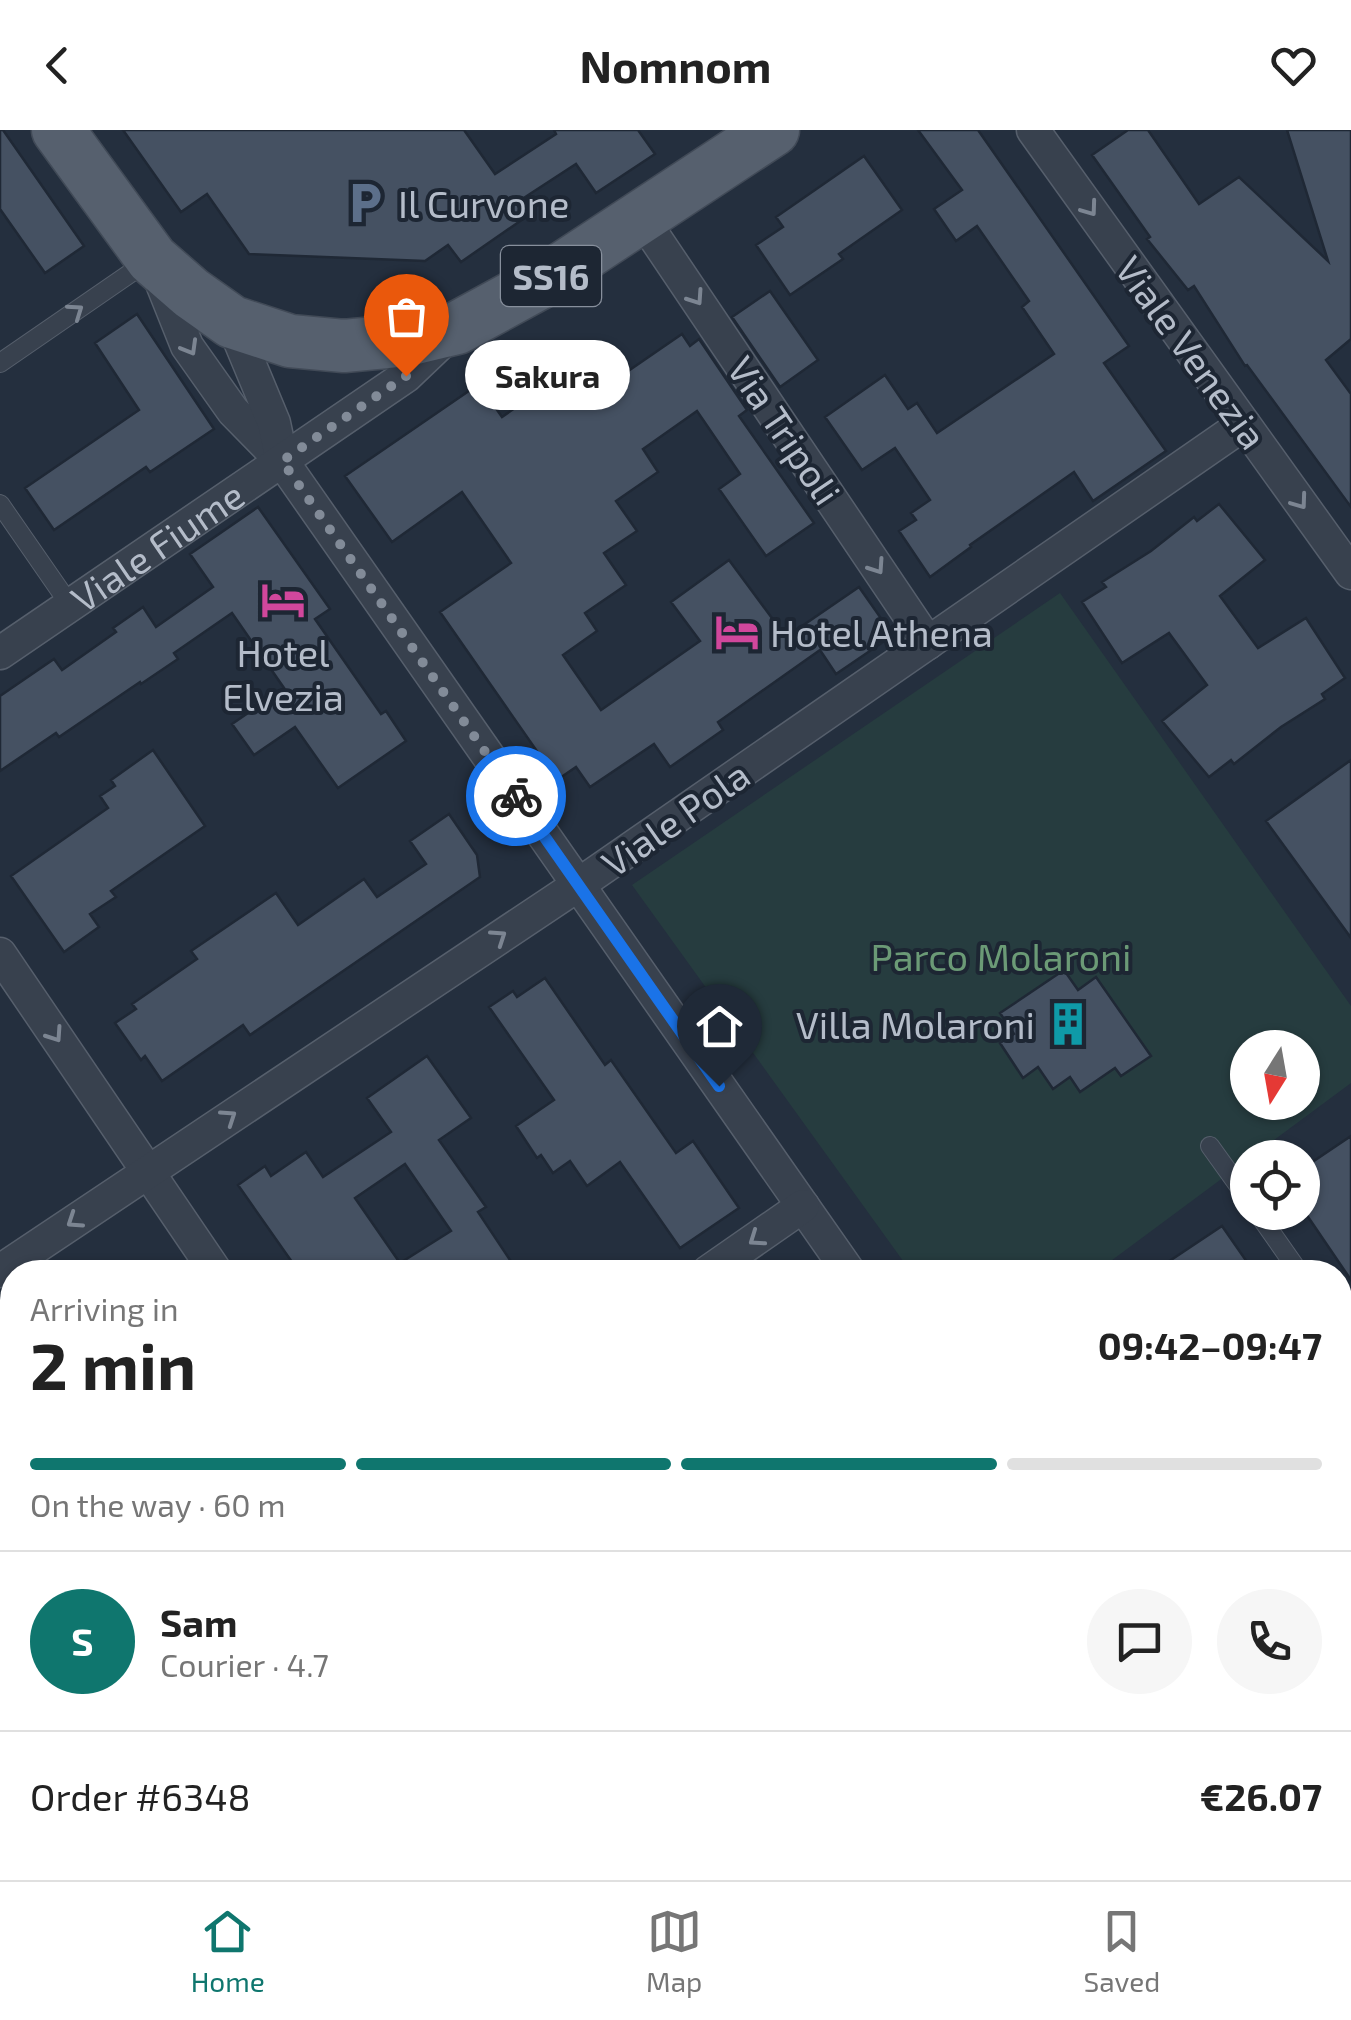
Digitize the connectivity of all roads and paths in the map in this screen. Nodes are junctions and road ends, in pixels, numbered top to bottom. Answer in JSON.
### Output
{"nodes":[{"id":1,"x":58,"y":130,"type":"edge"},
{"id":2,"x":771,"y":130,"type":"edge"},
{"id":3,"x":1033,"y":130,"type":"edge"},
{"id":4,"x":641,"y":217,"type":"junction"},
{"id":5,"x":152,"y":258,"type":"junction"},
{"id":6,"x":232,"y":322,"type":"junction"},
{"id":7,"x":457,"y":328,"type":"junction"},
{"id":8,"x":0,"y":363,"type":"edge"},
{"id":9,"x":1244,"y":424,"type":"junction"},
{"id":10,"x":282,"y":461,"type":"junction"},
{"id":11,"x":0,"y":504,"type":"edge"},
{"id":12,"x":1339,"y":534,"type":"edge"},
{"id":13,"x":1351,"y":573,"type":"edge"},
{"id":14,"x":70,"y":606,"type":"junction"},
{"id":15,"x":928,"y":643,"type":"junction"},
{"id":16,"x":0,"y":653,"type":"edge"},
{"id":17,"x":578,"y":885,"type":"junction"},
{"id":18,"x":0,"y":954,"type":"edge"},
{"id":19,"x":1210,"y":1146,"type":"dead end"},
{"id":20,"x":148,"y":1172,"type":"junction"},
{"id":21,"x":1230,"y":1174,"type":"edge"},
{"id":22,"x":803,"y":1206,"type":"junction"},
{"id":23,"x":1269,"y":1230,"type":"edge"},
{"id":24,"x":16,"y":1260,"type":"edge"},
{"id":25,"x":208,"y":1260,"type":"edge"},
{"id":26,"x":725,"y":1260,"type":"edge"},
{"id":27,"x":841,"y":1260,"type":"edge"},
{"id":28,"x":1290,"y":1260,"type":"edge"}],
"edges":[{"from":1,"to":5,"type":"main road","number":"SS16"},
{"from":2,"to":4,"type":"main road","name":"Viale Fiume","number":"SS16"},
{"from":3,"to":9,"type":"street","name":"Viale Venezia","one_way":true},
{"from":4,"to":7,"type":"main road","name":"Viale Fiume","number":"SS16"},
{"from":4,"to":15,"type":"street","name":"Via Tripoli","one_way":true},
{"from":5,"to":6,"type":"main road","name":"Viale Fiume","number":"SS16"},
{"from":8,"to":5,"type":"lane","one_way":true},
{"from":5,"to":10,"type":"street","one_way":true},
{"from":6,"to":7,"type":"main road","name":"Viale Fiume","number":"SS16"},
{"from":6,"to":10,"type":"street"},
{"from":7,"to":10,"type":"street","name":"Viale Fiume"},
{"from":9,"to":12,"type":"street","name":"Viale Venezia","one_way":true},
{"from":9,"to":15,"type":"street","name":"Viale Pola"},
{"from":10,"to":14,"type":"street","name":"Viale Fiume"},
{"from":10,"to":17,"type":"street"},
{"from":11,"to":14,"type":"lane"},
{"from":12,"to":13,"type":"street","name":"Viale Venezia"},
{"from":14,"to":16,"type":"street","name":"Viale Fiume"},
{"from":15,"to":17,"type":"street","name":"Viale Pola"},
{"from":20,"to":17,"type":"street","name":"Viale Pola","one_way":true},
{"from":17,"to":22,"type":"street"},
{"from":18,"to":20,"type":"street","one_way":true},
{"from":19,"to":21,"type":"lane"},
{"from":20,"to":24,"type":"street","name":"Viale Pola","one_way":true},
{"from":20,"to":25,"type":"street"},
{"from":22,"to":26,"type":"street","one_way":true},
{"from":22,"to":27,"type":"street"},
{"from":23,"to":28,"type":"lane"}]}
